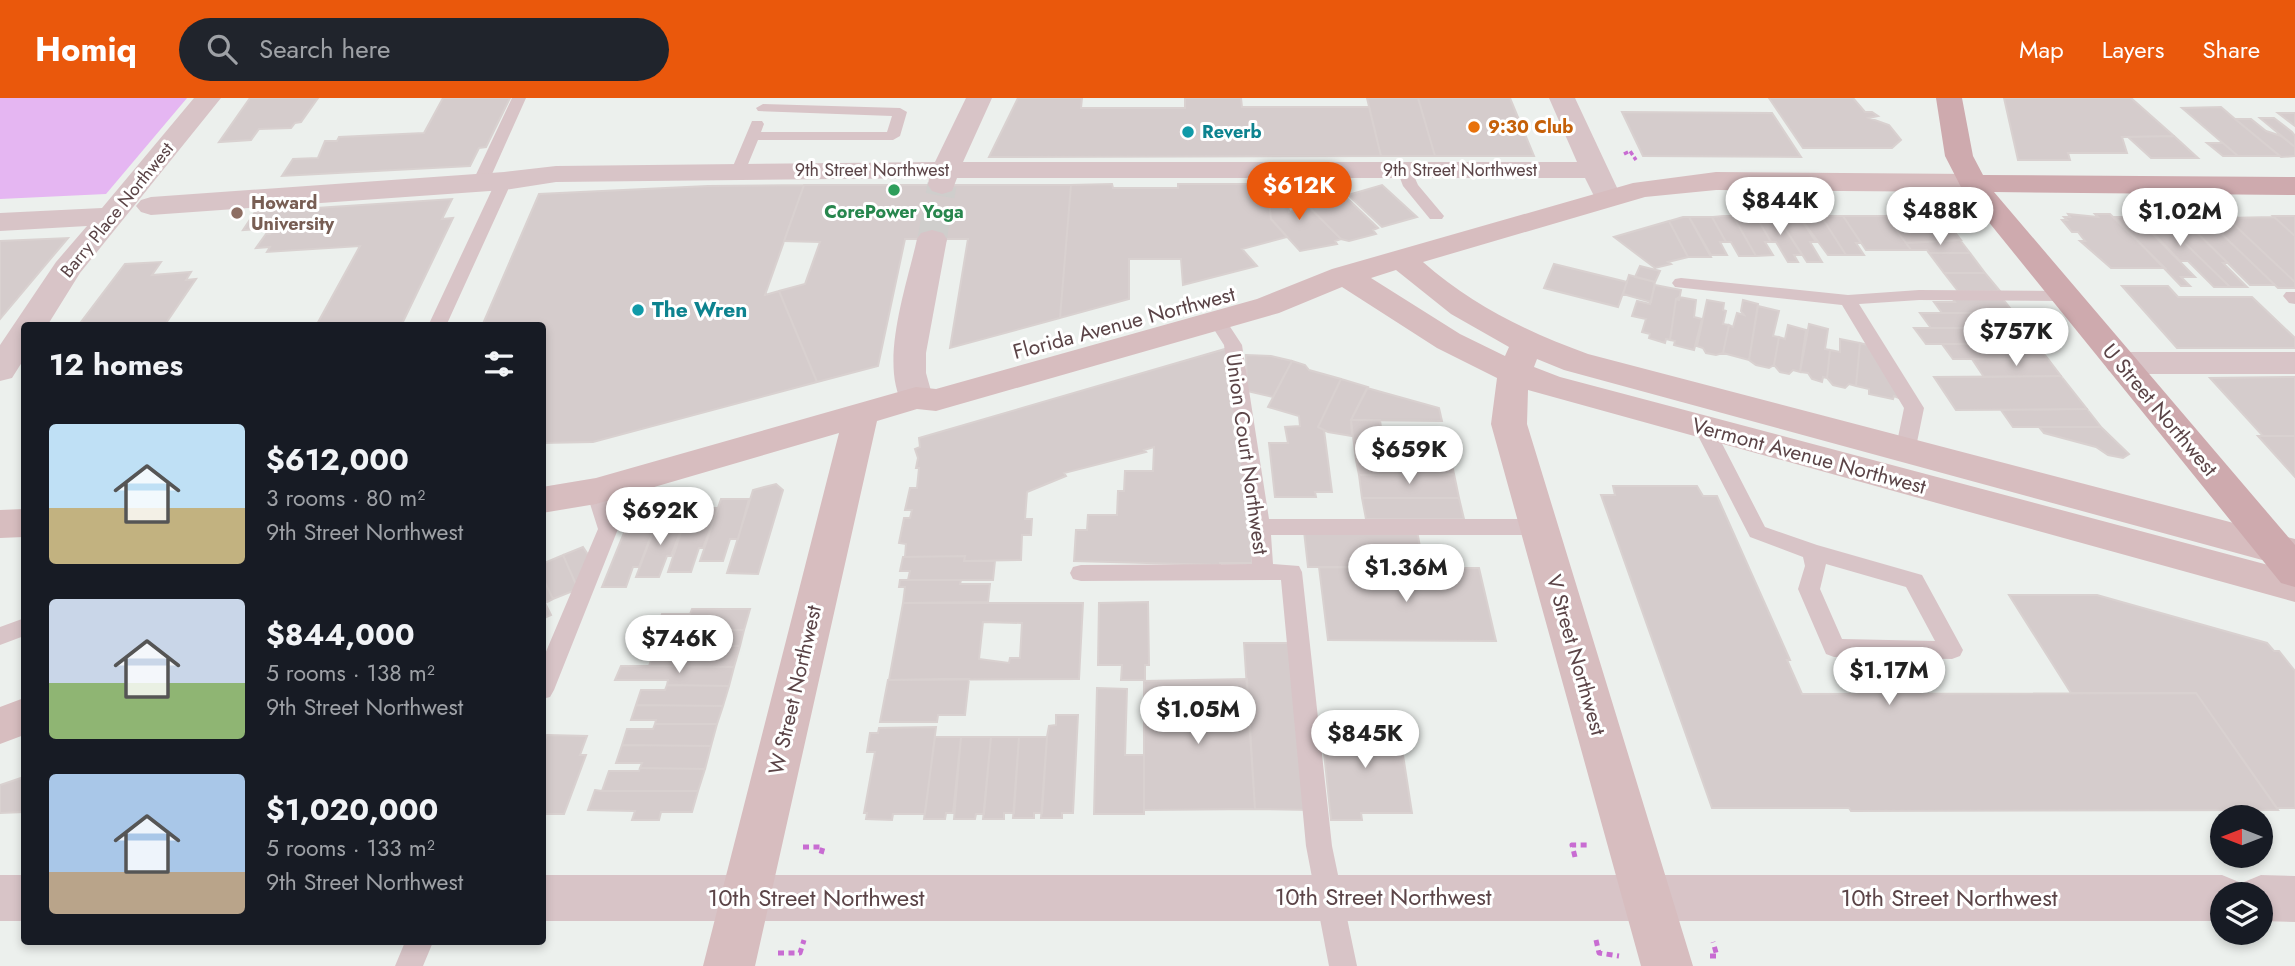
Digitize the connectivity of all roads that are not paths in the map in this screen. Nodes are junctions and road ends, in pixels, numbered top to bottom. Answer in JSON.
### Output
{"nodes":[{"id":1,"x":208,"y":98,"type":"edge"},
{"id":2,"x":519,"y":98,"type":"edge"},
{"id":3,"x":979,"y":98,"type":"edge"},
{"id":4,"x":1562,"y":98,"type":"edge"},
{"id":5,"x":1949,"y":98,"type":"edge"},
{"id":6,"x":766,"y":103,"type":"edge"},
{"id":7,"x":753,"y":136,"type":"junction"},
{"id":8,"x":1405,"y":170,"type":"junction"},
{"id":9,"x":1595,"y":170,"type":"junction"},
{"id":10,"x":739,"y":171,"type":"junction"},
{"id":11,"x":944,"y":177,"type":"junction"},
{"id":12,"x":479,"y":183,"type":"junction"},
{"id":13,"x":1972,"y":183,"type":"junction"},
{"id":14,"x":2295,"y":186,"type":"edge"},
{"id":15,"x":1609,"y":199,"type":"junction"},
{"id":16,"x":151,"y":206,"type":"dead end"},
{"id":17,"x":110,"y":216,"type":"junction"},
{"id":18,"x":1436,"y":216,"type":"dead end"},
{"id":19,"x":0,"y":222,"type":"edge"},
{"id":20,"x":932,"y":239,"type":"tunnel mouth"},
{"id":21,"x":1401,"y":259,"type":"junction"},
{"id":22,"x":1343,"y":276,"type":"junction"},
{"id":23,"x":1681,"y":283,"type":"dead end"},
{"id":24,"x":2066,"y":296,"type":"junction"},
{"id":25,"x":1848,"y":300,"type":"junction"},
{"id":26,"x":1217,"y":320,"type":"junction"},
{"id":27,"x":33,"y":322,"type":"edge"},
{"id":28,"x":438,"y":322,"type":"edge"},
{"id":29,"x":21,"y":338,"type":"edge"},
{"id":30,"x":1520,"y":358,"type":"junction"},
{"id":31,"x":2121,"y":363,"type":"junction"},
{"id":32,"x":2295,"y":363,"type":"edge"},
{"id":33,"x":0,"y":370,"type":"edge"},
{"id":34,"x":916,"y":398,"type":"junction"},
{"id":35,"x":860,"y":414,"type":"junction"},
{"id":36,"x":1704,"y":428,"type":"junction"},
{"id":37,"x":1905,"y":452,"type":"junction"},
{"id":38,"x":596,"y":491,"type":"junction"},
{"id":39,"x":546,"y":499,"type":"edge"},
{"id":40,"x":21,"y":523,"type":"edge"},
{"id":41,"x":0,"y":524,"type":"edge"},
{"id":42,"x":1260,"y":527,"type":"junction"},
{"id":43,"x":1539,"y":527,"type":"junction"},
{"id":44,"x":1812,"y":551,"type":"junction"},
{"id":45,"x":2289,"y":559,"type":"edge"},
{"id":46,"x":1263,"y":572,"type":"junction"},
{"id":47,"x":1081,"y":573,"type":"dead end"},
{"id":48,"x":2295,"y":587,"type":"edge"},
{"id":49,"x":16,"y":633,"type":"edge"},
{"id":50,"x":0,"y":636,"type":"edge"},
{"id":51,"x":546,"y":678,"type":"edge"},
{"id":52,"x":21,"y":717,"type":"edge"},
{"id":53,"x":0,"y":726,"type":"edge"},
{"id":54,"x":1329,"y":897,"type":"junction"},
{"id":55,"x":1647,"y":897,"type":"junction"},
{"id":56,"x":0,"y":898,"type":"edge"},
{"id":57,"x":21,"y":898,"type":"edge"},
{"id":58,"x":546,"y":898,"type":"edge"},
{"id":59,"x":746,"y":898,"type":"junction"},
{"id":60,"x":2210,"y":898,"type":"edge"},
{"id":61,"x":2273,"y":898,"type":"edge"},
{"id":62,"x":2295,"y":899,"type":"edge"},
{"id":63,"x":418,"y":945,"type":"edge"},
{"id":64,"x":409,"y":966,"type":"edge"},
{"id":65,"x":729,"y":966,"type":"edge"},
{"id":66,"x":1343,"y":966,"type":"edge"},
{"id":67,"x":1667,"y":966,"type":"edge"}],
"edges":[{"from":1,"to":17,"type":"street","name":"Barry Place Northwest"},
{"from":2,"to":12,"type":"lane"},
{"from":3,"to":11,"type":"street"},
{"from":4,"to":9,"type":"street"},
{"from":5,"to":13,"type":"main road"},
{"from":6,"to":7,"type":"lane"},
{"from":6,"to":7,"type":"lane"},
{"from":7,"to":10,"type":"lane"},
{"from":8,"to":9,"type":"street","name":"9th Street Northwest"},
{"from":8,"to":11,"type":"street","name":"9th Street Northwest"},
{"from":8,"to":18,"type":"lane"},
{"from":9,"to":15,"type":"street"},
{"from":10,"to":11,"type":"street","name":"9th Street Northwest"},
{"from":10,"to":12,"type":"street","name":"9th Street Northwest"},
{"from":12,"to":16,"type":"street","name":"9th Street Northwest"},
{"from":12,"to":28,"type":"lane"},
{"from":13,"to":14,"type":"main road"},
{"from":13,"to":15,"type":"street"},
{"from":13,"to":24,"type":"main road","name":"U Street Northwest"},
{"from":15,"to":21,"type":"street","name":"Florida Avenue Northwest"},
{"from":17,"to":19,"type":"street"},
{"from":17,"to":27,"type":"street","name":"Barry Place Northwest"},
{"from":20,"to":34,"type":"street"},
{"from":21,"to":22,"type":"street","name":"Florida Avenue Northwest"},
{"from":21,"to":30,"type":"street","name":"Vermont Avenue Northwest"},
{"from":22,"to":26,"type":"street","name":"Florida Avenue Northwest"},
{"from":22,"to":30,"type":"street","name":"Vermont Avenue Northwest"},
{"from":22,"to":34,"type":"street","name":"Florida Avenue Northwest"},
{"from":23,"to":25,"type":"lane"},
{"from":24,"to":25,"type":"lane"},
{"from":24,"to":31,"type":"main road","name":"U Street Northwest"},
{"from":25,"to":37,"type":"lane"},
{"from":26,"to":34,"type":"street","name":"Florida Avenue Northwest"},
{"from":26,"to":42,"type":"lane","name":"Union Court Northwest"},
{"from":29,"to":33,"type":"street"},
{"from":30,"to":36,"type":"street","name":"Vermont Avenue Northwest"},
{"from":30,"to":37,"type":"street","name":"Vermont Avenue Northwest"},
{"from":30,"to":43,"type":"street","name":"V Street Northwest"},
{"from":31,"to":32,"type":"street"},
{"from":31,"to":45,"type":"main road","name":"U Street Northwest"},
{"from":34,"to":35,"type":"street","name":"Florida Avenue Northwest"},
{"from":35,"to":38,"type":"street","name":"Florida Avenue Northwest"},
{"from":35,"to":59,"type":"street","name":"W Street Northwest"},
{"from":36,"to":44,"type":"lane"},
{"from":36,"to":48,"type":"street","name":"Vermont Avenue Northwest"},
{"from":37,"to":45,"type":"street","name":"Vermont Avenue Northwest"},
{"from":38,"to":39,"type":"street","name":"Florida Avenue Northwest"},
{"from":38,"to":51,"type":"lane"},
{"from":40,"to":41,"type":"street"},
{"from":42,"to":43,"type":"lane"},
{"from":42,"to":46,"type":"lane","name":"Union Court Northwest"},
{"from":43,"to":55,"type":"street","name":"V Street Northwest"},
{"from":44,"to":44,"type":"lane"},
{"from":46,"to":47,"type":"lane"},
{"from":46,"to":54,"type":"lane","name":"Union Court Northwest"},
{"from":49,"to":50,"type":"lane"},
{"from":52,"to":53,"type":"street"},
{"from":54,"to":55,"type":"street","name":"10th Street Northwest"},
{"from":54,"to":59,"type":"street","name":"10th Street Northwest"},
{"from":54,"to":66,"type":"lane"},
{"from":55,"to":60,"type":"street","name":"10th Street Northwest"},
{"from":55,"to":67,"type":"street","name":"V Street Northwest"},
{"from":56,"to":57,"type":"street"},
{"from":58,"to":59,"type":"street","name":"10th Street Northwest"},
{"from":59,"to":65,"type":"street","name":"W Street Northwest"},
{"from":61,"to":62,"type":"street"},
{"from":63,"to":64,"type":"lane"}]}
